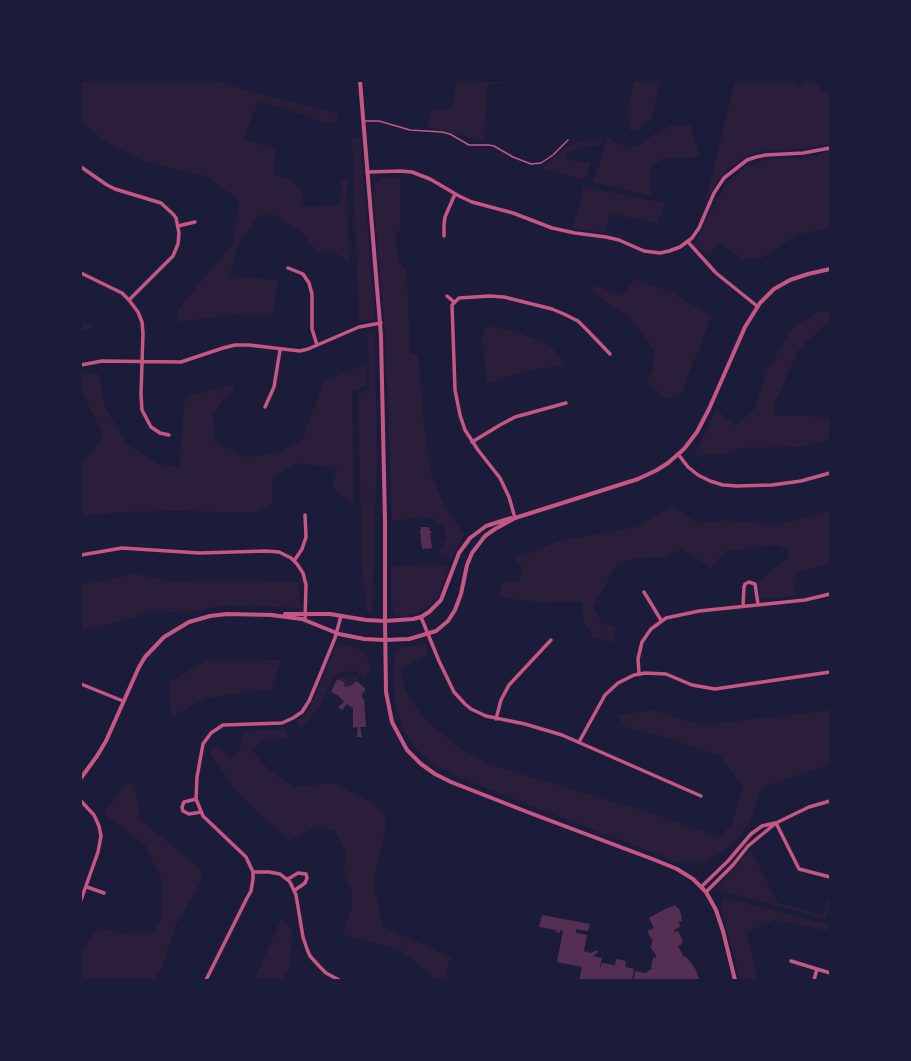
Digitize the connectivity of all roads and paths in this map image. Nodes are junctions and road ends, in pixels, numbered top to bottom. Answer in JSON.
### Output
{"nodes":[{"id":1,"x":360,"y":81,"type":"edge"},
{"id":2,"x":363,"y":121,"type":"junction"},
{"id":3,"x":568,"y":140,"type":"dead end"},
{"id":4,"x":830,"y":148,"type":"edge"},
{"id":5,"x":81,"y":167,"type":"edge"},
{"id":6,"x":367,"y":172,"type":"junction"},
{"id":7,"x":455,"y":194,"type":"junction"},
{"id":8,"x":195,"y":222,"type":"dead end"},
{"id":9,"x":178,"y":226,"type":"junction"},
{"id":10,"x":444,"y":236,"type":"dead end"},
{"id":11,"x":688,"y":242,"type":"junction"},
{"id":12,"x":288,"y":268,"type":"dead end"},
{"id":13,"x":830,"y":269,"type":"edge"},
{"id":14,"x":81,"y":273,"type":"edge"},
{"id":15,"x":448,"y":296,"type":"dead end"},
{"id":16,"x":129,"y":300,"type":"junction"},
{"id":17,"x":454,"y":302,"type":"junction"},
{"id":18,"x":757,"y":306,"type":"junction"},
{"id":19,"x":381,"y":323,"type":"junction"},
{"id":20,"x":318,"y":345,"type":"junction"},
{"id":21,"x":280,"y":350,"type":"junction"},
{"id":22,"x":610,"y":354,"type":"dead end"},
{"id":23,"x":142,"y":362,"type":"junction"},
{"id":24,"x":81,"y":365,"type":"edge"},
{"id":25,"x":566,"y":403,"type":"dead end"},
{"id":26,"x":265,"y":407,"type":"dead end"},
{"id":27,"x":169,"y":435,"type":"dead end"},
{"id":28,"x":472,"y":442,"type":"junction"},
{"id":29,"x":678,"y":454,"type":"junction"},
{"id":30,"x":830,"y":473,"type":"edge"},
{"id":31,"x":306,"y":514,"type":"dead end"},
{"id":32,"x":516,"y":518,"type":"junction"},
{"id":33,"x":81,"y":555,"type":"edge"},
{"id":34,"x":294,"y":561,"type":"junction"},
{"id":35,"x":644,"y":592,"type":"dead end"},
{"id":36,"x":830,"y":594,"type":"edge"},
{"id":37,"x":758,"y":604,"type":"junction"},
{"id":38,"x":743,"y":606,"type":"junction"},
{"id":39,"x":305,"y":613,"type":"junction"},
{"id":40,"x":271,"y":615,"type":"junction"},
{"id":41,"x":341,"y":616,"type":"junction"},
{"id":42,"x":421,"y":617,"type":"junction"},
{"id":43,"x":305,"y":620,"type":"junction"},
{"id":44,"x":385,"y":620,"type":"junction"},
{"id":45,"x":661,"y":620,"type":"junction"},
{"id":46,"x":336,"y":633,"type":"junction"},
{"id":47,"x":429,"y":634,"type":"junction"},
{"id":48,"x":385,"y":640,"type":"junction"},
{"id":49,"x":551,"y":640,"type":"dead end"},
{"id":50,"x":830,"y":672,"type":"edge"},
{"id":51,"x":639,"y":673,"type":"junction"},
{"id":52,"x":81,"y":684,"type":"edge"},
{"id":53,"x":123,"y":701,"type":"junction"},
{"id":54,"x":496,"y":719,"type":"junction"},
{"id":55,"x":579,"y":742,"type":"junction"},
{"id":56,"x":81,"y":778,"type":"edge"},
{"id":57,"x":701,"y":796,"type":"dead end"},
{"id":58,"x":196,"y":799,"type":"junction"},
{"id":59,"x":81,"y":801,"type":"edge"},
{"id":60,"x":830,"y":801,"type":"edge"},
{"id":61,"x":201,"y":812,"type":"junction"},
{"id":62,"x":776,"y":823,"type":"junction"},
{"id":63,"x":253,"y":872,"type":"junction"},
{"id":64,"x":830,"y":877,"type":"edge"},
{"id":65,"x":288,"y":879,"type":"junction"},
{"id":66,"x":86,"y":887,"type":"junction"},
{"id":67,"x":701,"y":887,"type":"junction"},
{"id":68,"x":295,"y":890,"type":"junction"},
{"id":69,"x":706,"y":892,"type":"junction"},
{"id":70,"x":104,"y":893,"type":"dead end"},
{"id":71,"x":81,"y":900,"type":"edge"},
{"id":72,"x":791,"y":961,"type":"dead end"},
{"id":73,"x":817,"y":969,"type":"junction"},
{"id":74,"x":830,"y":973,"type":"edge"},
{"id":75,"x":206,"y":980,"type":"edge"},
{"id":76,"x":339,"y":980,"type":"edge"},
{"id":77,"x":735,"y":980,"type":"edge"},
{"id":78,"x":814,"y":980,"type":"edge"}],
"edges":[{"from":1,"to":2,"type":"street"},
{"from":2,"to":3,"type":"lane"},
{"from":2,"to":6,"type":"street"},
{"from":4,"to":11,"type":"street"},
{"from":5,"to":9,"type":"street"},
{"from":6,"to":7,"type":"street"},
{"from":6,"to":19,"type":"street"},
{"from":7,"to":10,"type":"street"},
{"from":7,"to":11,"type":"street"},
{"from":8,"to":9,"type":"street"},
{"from":9,"to":16,"type":"street"},
{"from":11,"to":18,"type":"street"},
{"from":12,"to":20,"type":"street"},
{"from":13,"to":18,"type":"street"},
{"from":14,"to":16,"type":"street"},
{"from":15,"to":17,"type":"street"},
{"from":16,"to":23,"type":"street"},
{"from":17,"to":22,"type":"street"},
{"from":17,"to":28,"type":"street"},
{"from":18,"to":29,"type":"street"},
{"from":19,"to":20,"type":"street"},
{"from":19,"to":44,"type":"street"},
{"from":20,"to":21,"type":"street"},
{"from":21,"to":23,"type":"street"},
{"from":21,"to":26,"type":"street"},
{"from":23,"to":24,"type":"street"},
{"from":23,"to":27,"type":"street"},
{"from":25,"to":28,"type":"street"},
{"from":28,"to":32,"type":"street"},
{"from":29,"to":30,"type":"street"},
{"from":29,"to":32,"type":"street"},
{"from":31,"to":34,"type":"street"},
{"from":32,"to":42,"type":"street"},
{"from":32,"to":47,"type":"street"},
{"from":33,"to":34,"type":"street"},
{"from":34,"to":39,"type":"street"},
{"from":35,"to":45,"type":"street"},
{"from":36,"to":37,"type":"street"},
{"from":37,"to":38,"type":"street"},
{"from":37,"to":38,"type":"street"},
{"from":38,"to":45,"type":"street"},
{"from":39,"to":40,"type":"street"},
{"from":39,"to":41,"type":"street"},
{"from":39,"to":43,"type":"street"},
{"from":40,"to":43,"type":"street"},
{"from":40,"to":53,"type":"street"},
{"from":41,"to":44,"type":"street"},
{"from":41,"to":46,"type":"street"},
{"from":42,"to":44,"type":"street"},
{"from":42,"to":47,"type":"street"},
{"from":43,"to":46,"type":"street"},
{"from":44,"to":48,"type":"street"},
{"from":45,"to":51,"type":"street"},
{"from":46,"to":48,"type":"street"},
{"from":46,"to":58,"type":"street"},
{"from":47,"to":48,"type":"street"},
{"from":47,"to":54,"type":"street"},
{"from":48,"to":67,"type":"street"},
{"from":49,"to":54,"type":"street"},
{"from":50,"to":51,"type":"street"},
{"from":51,"to":55,"type":"street"},
{"from":52,"to":53,"type":"street"},
{"from":53,"to":56,"type":"street"},
{"from":54,"to":55,"type":"street"},
{"from":55,"to":57,"type":"street"},
{"from":58,"to":61,"type":"street"},
{"from":58,"to":61,"type":"street"},
{"from":59,"to":66,"type":"street"},
{"from":60,"to":62,"type":"street"},
{"from":61,"to":63,"type":"street"},
{"from":62,"to":64,"type":"street"},
{"from":62,"to":67,"type":"street"},
{"from":62,"to":69,"type":"street"},
{"from":63,"to":65,"type":"street"},
{"from":63,"to":75,"type":"street"},
{"from":65,"to":68,"type":"street"},
{"from":65,"to":68,"type":"street"},
{"from":66,"to":70,"type":"street"},
{"from":66,"to":71,"type":"street"},
{"from":67,"to":69,"type":"street"},
{"from":68,"to":76,"type":"street"},
{"from":69,"to":77,"type":"street"},
{"from":72,"to":73,"type":"street"},
{"from":73,"to":74,"type":"street"},
{"from":73,"to":78,"type":"street"}]}
